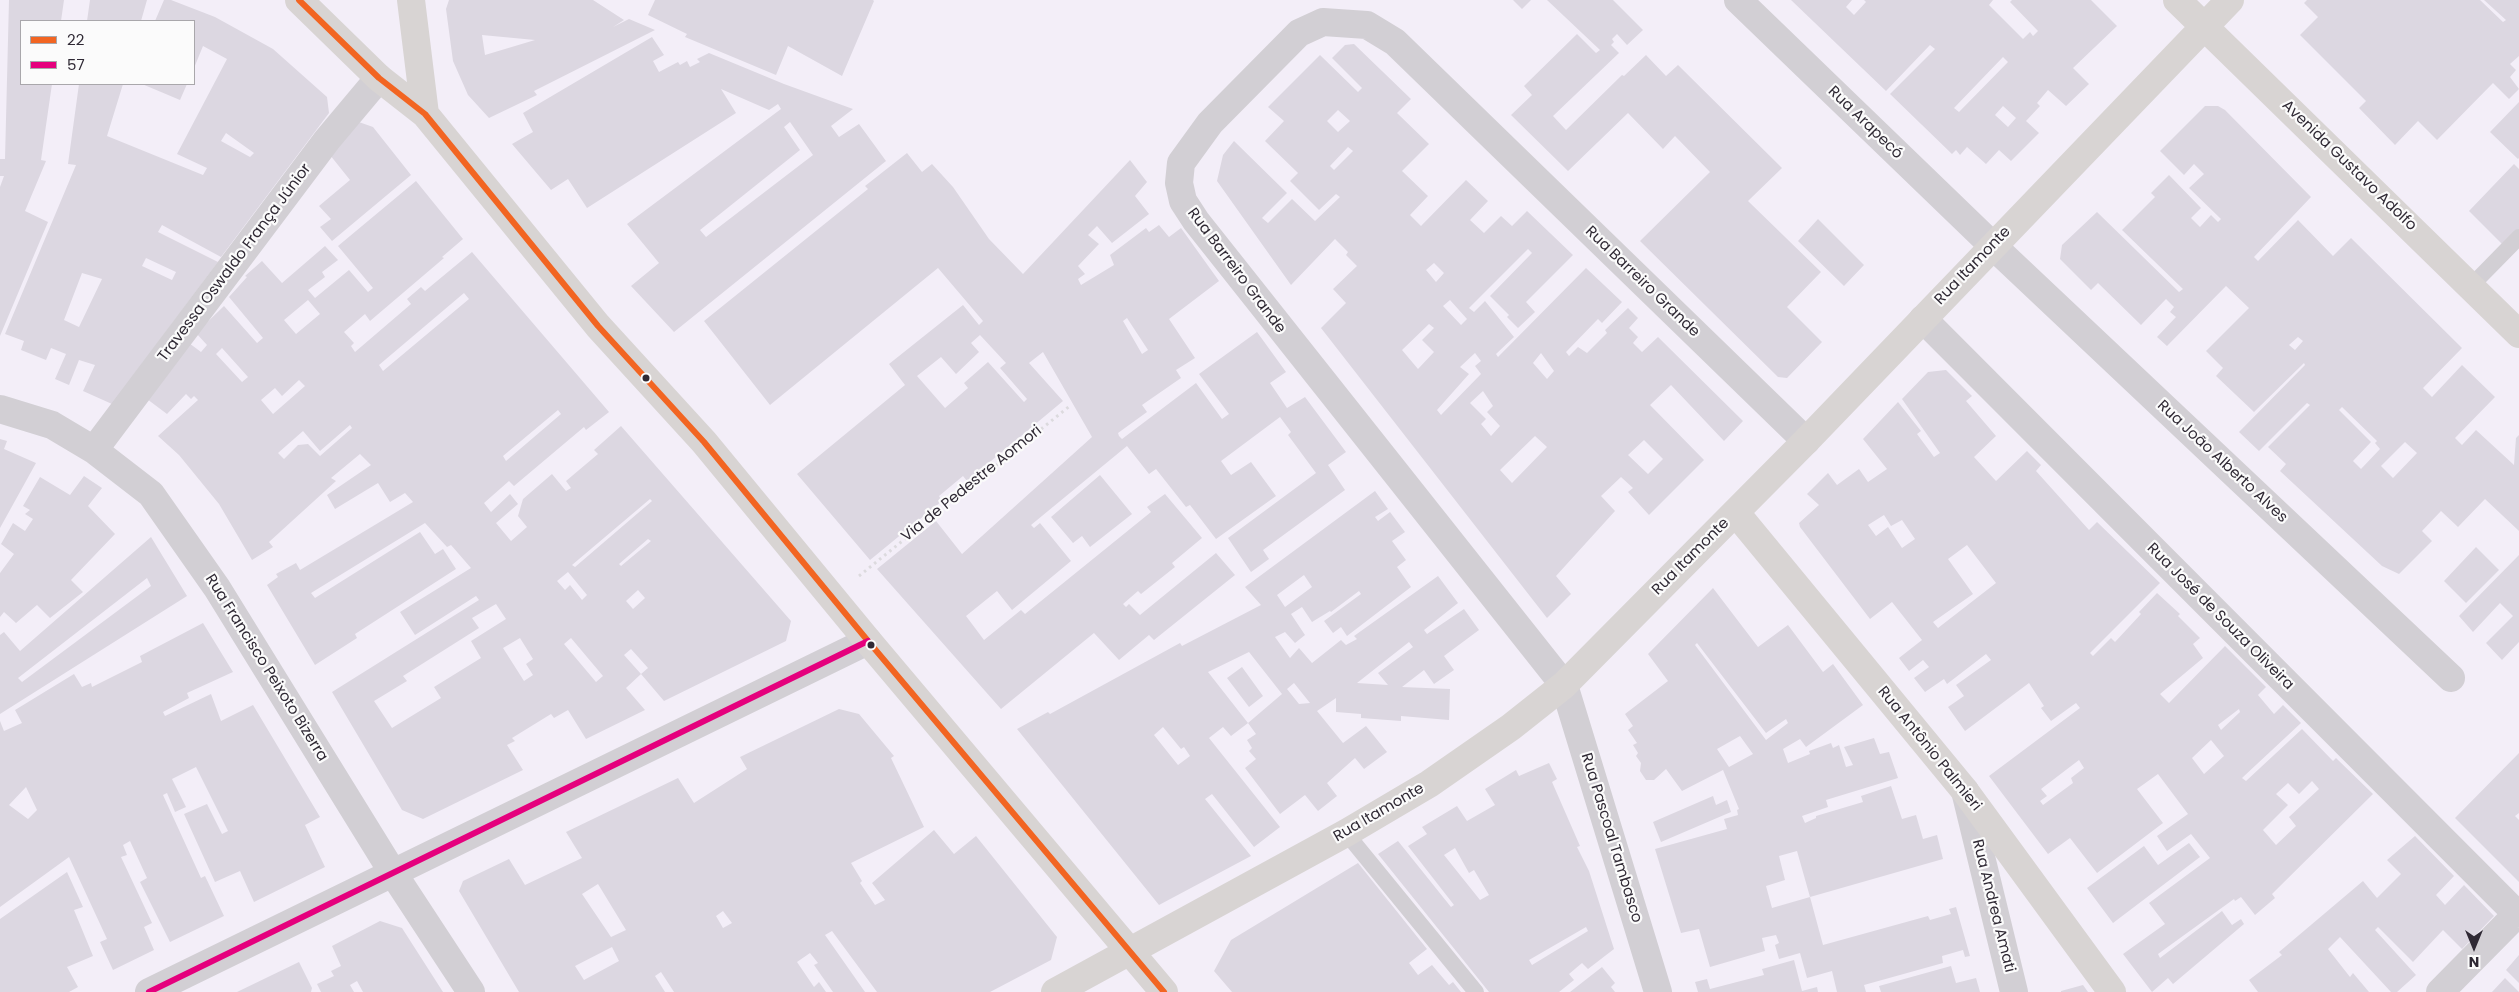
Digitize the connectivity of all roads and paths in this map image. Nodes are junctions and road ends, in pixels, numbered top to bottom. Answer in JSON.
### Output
{"nodes":[{"id":1,"x":299,"y":0,"type":"edge"},
{"id":2,"x":411,"y":0,"type":"edge"},
{"id":3,"x":1738,"y":0,"type":"edge"},
{"id":4,"x":2177,"y":0,"type":"edge"},
{"id":5,"x":2230,"y":0,"type":"edge"},
{"id":6,"x":2206,"y":26,"type":"junction"},
{"id":7,"x":379,"y":78,"type":"junction"},
{"id":8,"x":425,"y":114,"type":"junction"},
{"id":9,"x":2519,"y":237,"type":"edge"},
{"id":10,"x":1992,"y":246,"type":"junction"},
{"id":11,"x":2471,"y":286,"type":"junction"},
{"id":12,"x":1923,"y":319,"type":"junction"},
{"id":13,"x":2519,"y":334,"type":"edge"},
{"id":14,"x":1071,"y":405,"type":"dead end"},
{"id":15,"x":0,"y":409,"type":"edge"},
{"id":16,"x":1806,"y":441,"type":"junction"},
{"id":17,"x":94,"y":450,"type":"junction"},
{"id":18,"x":1736,"y":513,"type":"junction"},
{"id":19,"x":874,"y":564,"type":"dead end"},
{"id":20,"x":868,"y":641,"type":"junction"},
{"id":21,"x":2451,"y":678,"type":"dead end"},
{"id":22,"x":1564,"y":685,"type":"junction"},
{"id":23,"x":1964,"y":792,"type":"junction"},
{"id":24,"x":1346,"y":833,"type":"junction"},
{"id":25,"x":394,"y":873,"type":"junction"},
{"id":26,"x":2518,"y":913,"type":"edge"},
{"id":27,"x":1132,"y":951,"type":"junction"},
{"id":28,"x":149,"y":992,"type":"edge"},
{"id":29,"x":471,"y":992,"type":"edge"},
{"id":30,"x":1055,"y":992,"type":"edge"},
{"id":31,"x":1164,"y":992,"type":"edge"},
{"id":32,"x":1476,"y":992,"type":"edge"},
{"id":33,"x":1658,"y":992,"type":"edge"},
{"id":34,"x":2014,"y":992,"type":"edge"},
{"id":35,"x":2112,"y":992,"type":"edge"},
{"id":36,"x":2440,"y":992,"type":"edge"}],
"edges":[{"from":1,"to":7,"type":"street"},
{"from":2,"to":8,"type":"street"},
{"from":3,"to":10,"type":"street","name":"Rua Arapecó"},
{"from":4,"to":6,"type":"street","name":"Avenida Gustavo Adolfo"},
{"from":5,"to":6,"type":"street","name":"Rua Itamonte"},
{"from":6,"to":10,"type":"street","name":"Rua Itamonte"},
{"from":6,"to":11,"type":"street","name":"Avenida Gustavo Adolfo"},
{"from":7,"to":8,"type":"street"},
{"from":7,"to":17,"type":"street","name":"Travessa Oswaldo França Júnior"},
{"from":8,"to":20,"type":"street"},
{"from":9,"to":11,"type":"lane"},
{"from":10,"to":12,"type":"street","name":"Rua Itamonte"},
{"from":10,"to":21,"type":"street","name":"Rua João Alberto Alves"},
{"from":11,"to":13,"type":"street","name":"Avenida Gustavo Adolfo"},
{"from":12,"to":16,"type":"street","name":"Rua Itamonte"},
{"from":12,"to":26,"type":"street","name":"Rua José de Souza Oliveira"},
{"from":14,"to":19,"type":"path","name":"Via de Pedestre Aomori"},
{"from":15,"to":17,"type":"street","name":"Rua Francisco Peixoto Bizerra"},
{"from":16,"to":18,"type":"street","name":"Rua Itamonte"},
{"from":16,"to":22,"type":"street","name":"Rua Barreiro Grande"},
{"from":17,"to":25,"type":"street","name":"Rua Francisco Peixoto Bizerra"},
{"from":18,"to":22,"type":"street","name":"Rua Itamonte"},
{"from":18,"to":23,"type":"street","name":"Rua Antônio Palmieri"},
{"from":20,"to":25,"type":"street"},
{"from":20,"to":27,"type":"street"},
{"from":22,"to":24,"type":"street","name":"Rua Itamonte"},
{"from":22,"to":33,"type":"street","name":"Rua Pascoal Tambasco"},
{"from":23,"to":34,"type":"street","name":"Rua Andrea Amati"},
{"from":23,"to":35,"type":"street","name":"Rua Antônio Palmieri"},
{"from":24,"to":27,"type":"street","name":"Rua Itamonte"},
{"from":24,"to":32,"type":"lane"},
{"from":25,"to":28,"type":"street"},
{"from":25,"to":29,"type":"street","name":"Rua Francisco Peixoto Bizerra"},
{"from":26,"to":36,"type":"street"},
{"from":27,"to":30,"type":"street","name":"Rua Itamonte"},
{"from":27,"to":31,"type":"street"}]}
